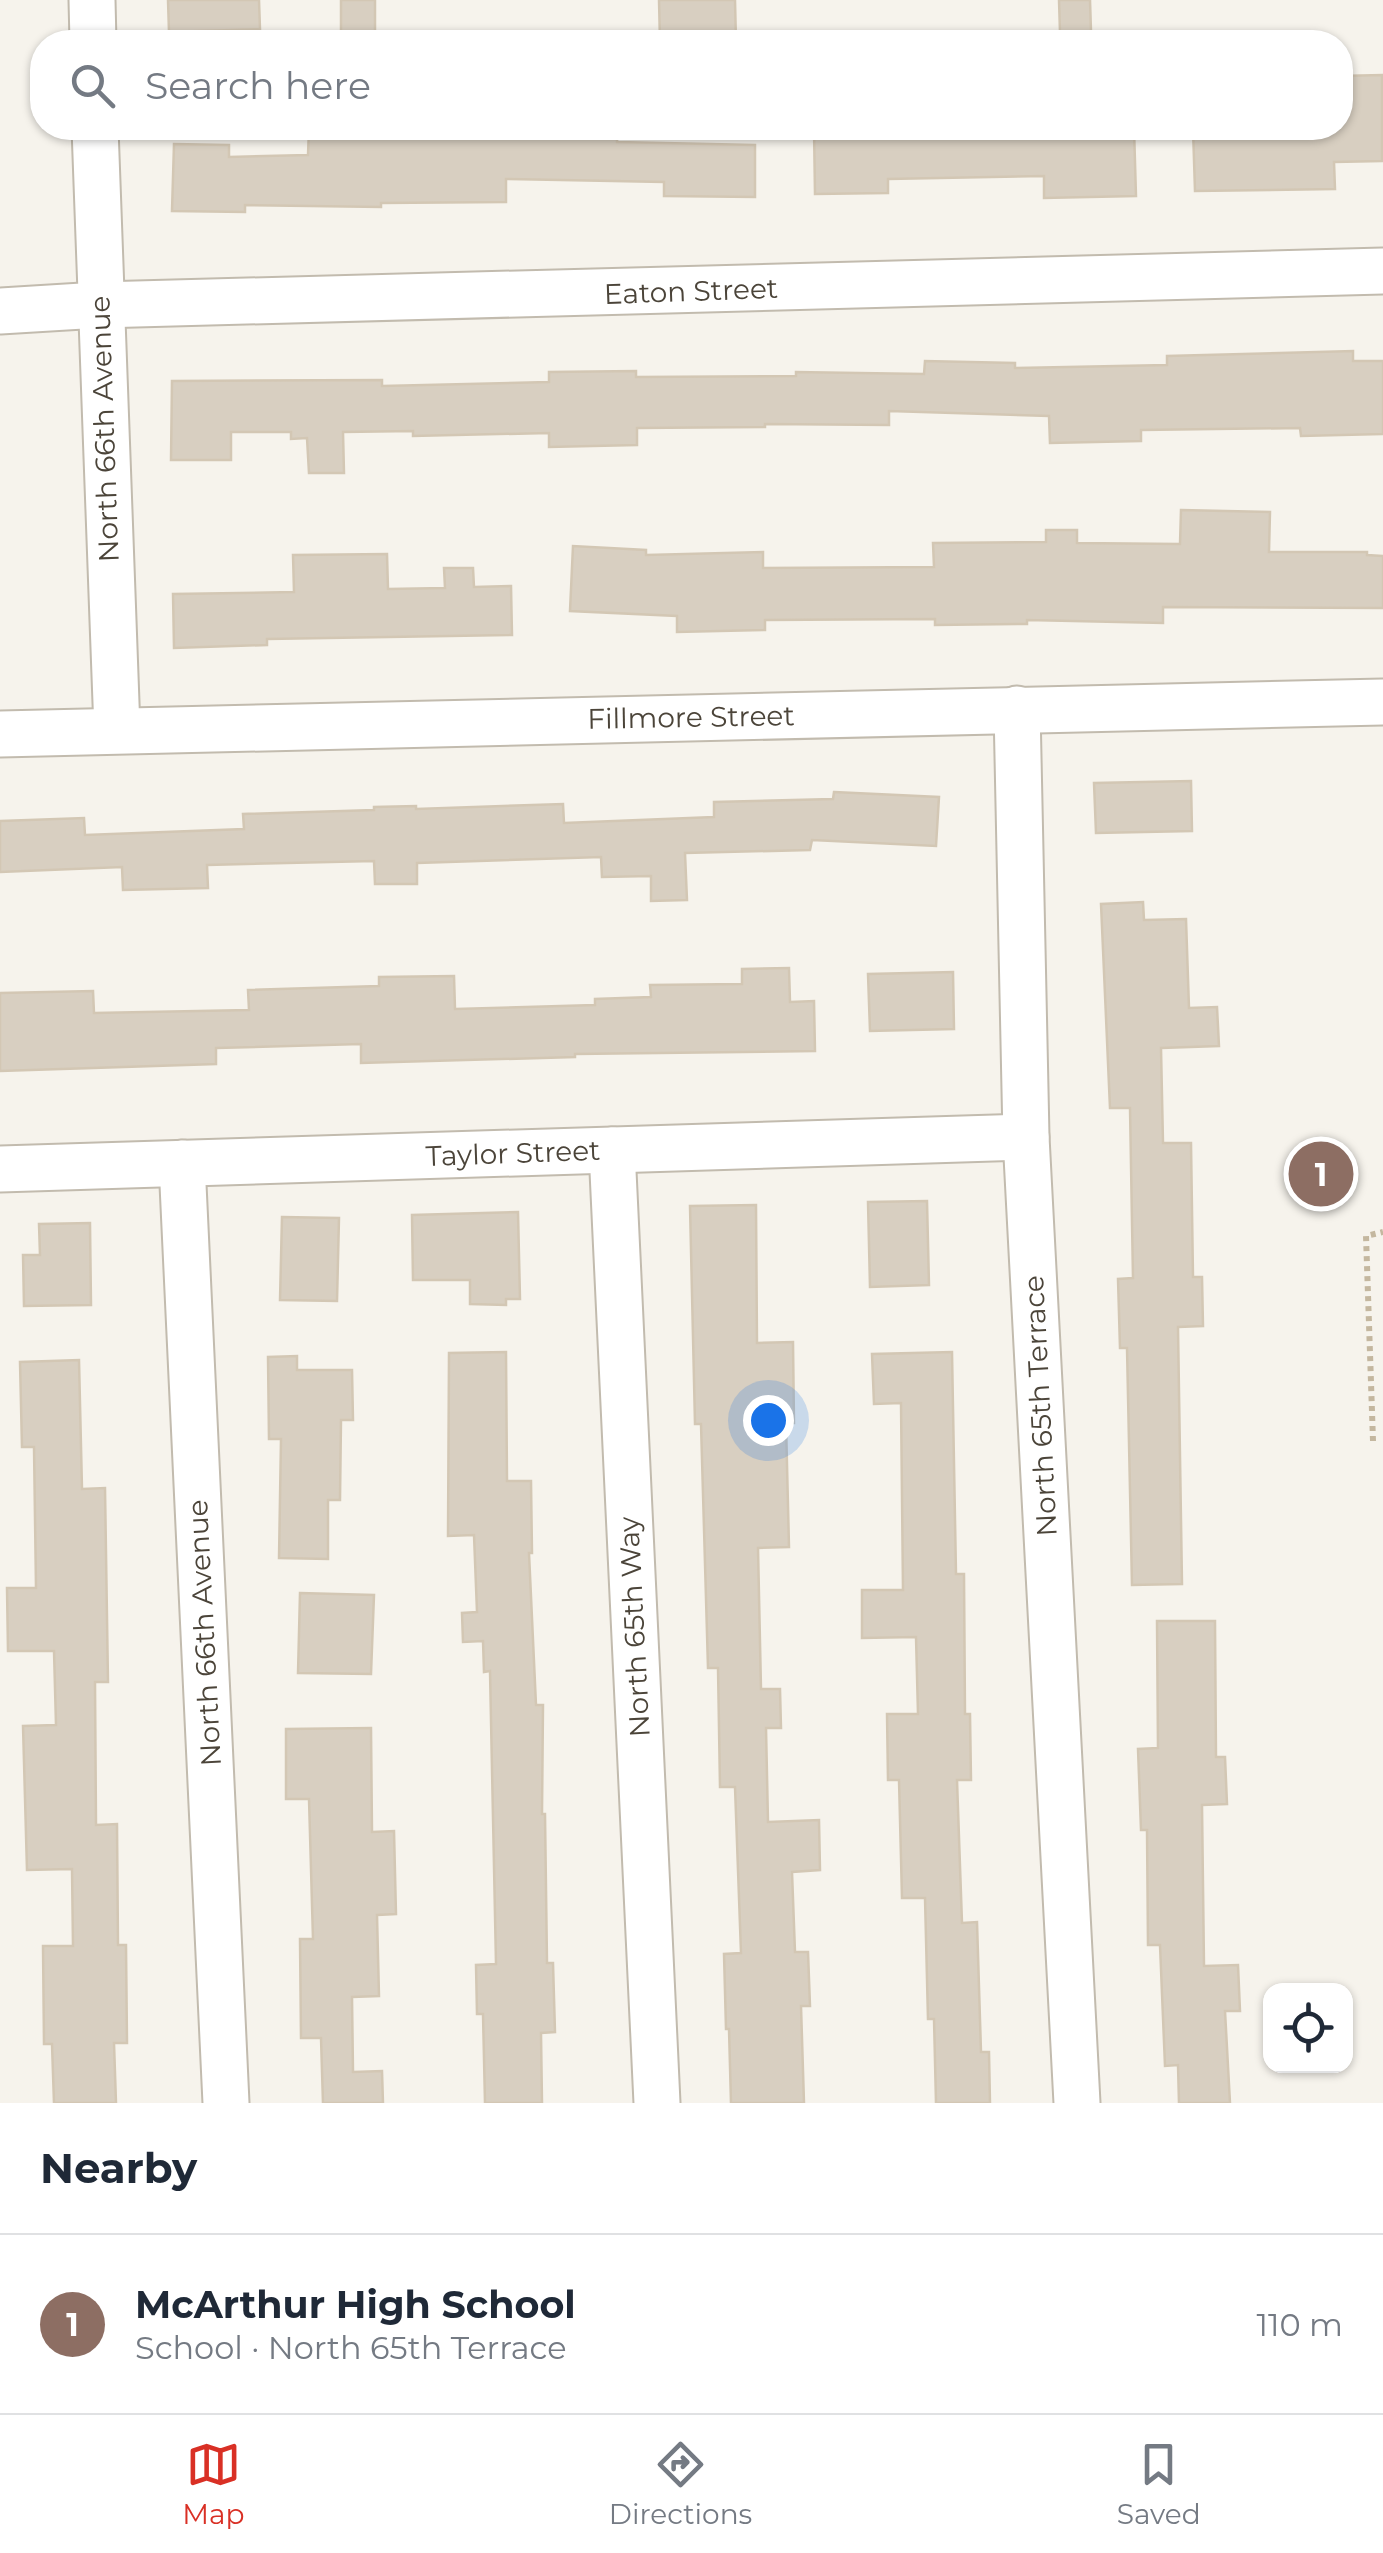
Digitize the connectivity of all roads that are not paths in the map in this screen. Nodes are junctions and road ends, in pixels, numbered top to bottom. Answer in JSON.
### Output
{"nodes":[{"id":1,"x":92,"y":0,"type":"edge"},
{"id":2,"x":92,"y":30,"type":"edge"},
{"id":3,"x":94,"y":140,"type":"edge"},
{"id":4,"x":1383,"y":271,"type":"edge"},
{"id":5,"x":99,"y":305,"type":"junction"},
{"id":6,"x":0,"y":310,"type":"edge"},
{"id":7,"x":1383,"y":702,"type":"edge"},
{"id":8,"x":1017,"y":709,"type":"junction"},
{"id":9,"x":117,"y":730,"type":"junction"},
{"id":10,"x":0,"y":734,"type":"edge"},
{"id":11,"x":1026,"y":1137,"type":"junction"},
{"id":12,"x":612,"y":1150,"type":"junction"},
{"id":13,"x":182,"y":1163,"type":"junction"},
{"id":14,"x":0,"y":1169,"type":"edge"},
{"id":15,"x":226,"y":2103,"type":"edge"},
{"id":16,"x":657,"y":2103,"type":"edge"},
{"id":17,"x":1077,"y":2103,"type":"edge"}],
"edges":[{"from":1,"to":2,"type":"street"},
{"from":3,"to":5,"type":"street","name":"North 66th Avenue"},
{"from":4,"to":5,"type":"street","name":"Eaton Street"},
{"from":5,"to":6,"type":"street","name":"Eaton Street"},
{"from":5,"to":9,"type":"street","name":"North 66th Avenue"},
{"from":7,"to":8,"type":"street","name":"Fillmore Street"},
{"from":8,"to":9,"type":"street","name":"Fillmore Street"},
{"from":8,"to":11,"type":"street","name":"North 65th Terrace"},
{"from":9,"to":10,"type":"street","name":"Fillmore Street"},
{"from":11,"to":12,"type":"street","name":"Taylor Street"},
{"from":11,"to":17,"type":"street","name":"North 65th Terrace"},
{"from":12,"to":13,"type":"street","name":"Taylor Street"},
{"from":12,"to":16,"type":"street","name":"North 65th Way"},
{"from":13,"to":14,"type":"street","name":"Taylor Street"},
{"from":13,"to":15,"type":"street","name":"North 66th Avenue"}]}
